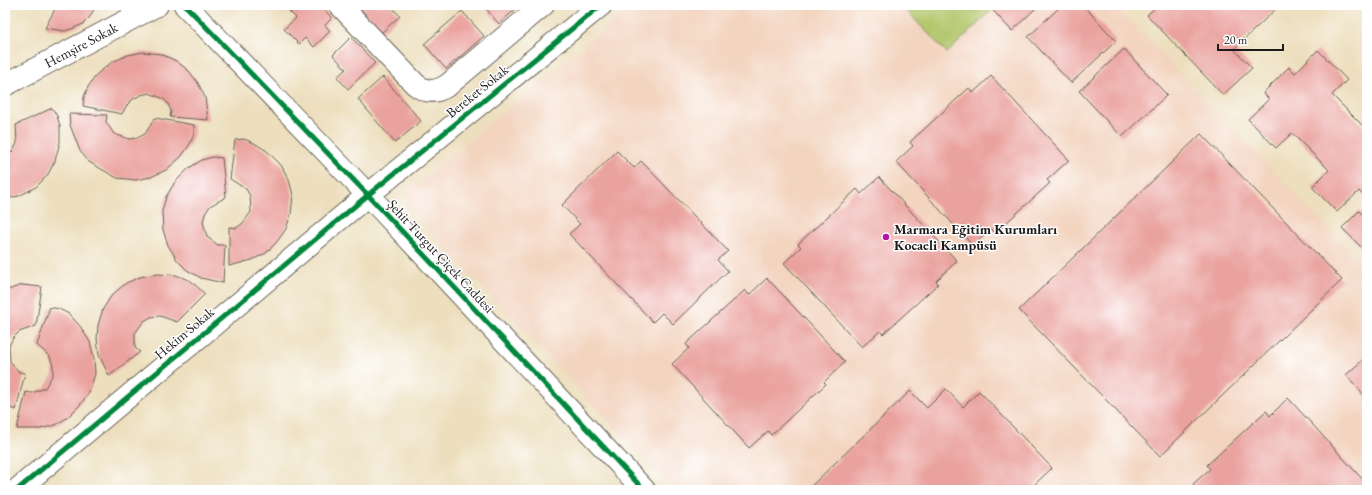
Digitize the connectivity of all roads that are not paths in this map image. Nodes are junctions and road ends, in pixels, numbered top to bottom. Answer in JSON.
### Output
{"nodes":[{"id":1,"x":157,"y":5,"type":"edge"},
{"id":2,"x":185,"y":5,"type":"edge"},
{"id":3,"x":340,"y":5,"type":"edge"},
{"id":4,"x":543,"y":5,"type":"edge"},
{"id":5,"x":601,"y":5,"type":"edge"},
{"id":6,"x":5,"y":85,"type":"edge"},
{"id":7,"x":368,"y":195,"type":"junction"},
{"id":8,"x":17,"y":490,"type":"edge"},
{"id":9,"x":644,"y":490,"type":"edge"}],
"edges":[{"from":1,"to":6,"type":"street","name":"Hemşire Sokak"},
{"from":2,"to":7,"type":"street","name":"Şehit Turgut Çiçek Caddesi"},
{"from":3,"to":4,"type":"street"},
{"from":5,"to":7,"type":"street","name":"Bereket Sokak"},
{"from":7,"to":8,"type":"street","name":"Hekim Sokak"},
{"from":7,"to":9,"type":"street","name":"Şehit Turgut Çiçek Caddesi"}]}
